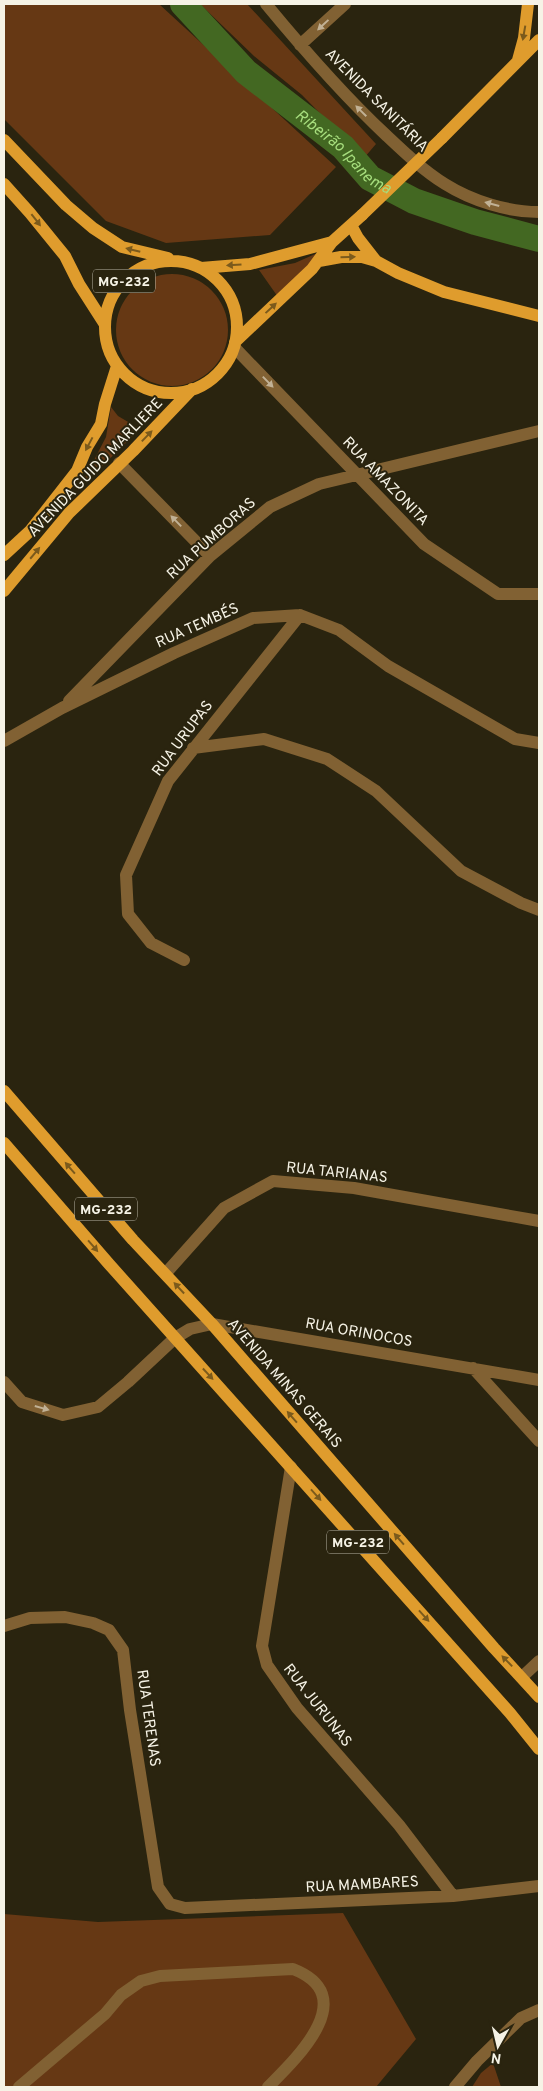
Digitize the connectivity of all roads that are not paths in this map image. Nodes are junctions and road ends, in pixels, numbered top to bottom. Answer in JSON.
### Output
{"nodes":[{"id":1,"x":266,"y":4,"type":"edge"},
{"id":2,"x":345,"y":4,"type":"edge"},
{"id":3,"x":528,"y":4,"type":"edge"},
{"id":4,"x":539,"y":40,"type":"edge"},
{"id":5,"x":300,"y":45,"type":"junction"},
{"id":6,"x":517,"y":62,"type":"junction"},
{"id":7,"x":4,"y":140,"type":"edge"},
{"id":8,"x":4,"y":184,"type":"edge"},
{"id":9,"x":539,"y":212,"type":"edge"},
{"id":10,"x":351,"y":225,"type":"junction"},
{"id":11,"x":332,"y":242,"type":"junction"},
{"id":12,"x":319,"y":260,"type":"junction"},
{"id":13,"x":180,"y":261,"type":"junction"},
{"id":14,"x":376,"y":261,"type":"junction"},
{"id":15,"x":201,"y":268,"type":"junction"},
{"id":16,"x":539,"y":316,"type":"edge"},
{"id":17,"x":104,"y":323,"type":"junction"},
{"id":18,"x":235,"y":344,"type":"junction"},
{"id":19,"x":117,"y":366,"type":"junction"},
{"id":20,"x":192,"y":389,"type":"junction"},
{"id":21,"x":539,"y":431,"type":"edge"},
{"id":22,"x":119,"y":463,"type":"junction"},
{"id":23,"x":357,"y":474,"type":"junction"},
{"id":24,"x":4,"y":555,"type":"edge"},
{"id":25,"x":210,"y":556,"type":"junction"},
{"id":26,"x":4,"y":590,"type":"edge"},
{"id":27,"x":539,"y":594,"type":"edge"},
{"id":28,"x":300,"y":615,"type":"junction"},
{"id":29,"x":62,"y":708,"type":"junction"},
{"id":30,"x":4,"y":741,"type":"edge"},
{"id":31,"x":539,"y":743,"type":"edge"},
{"id":32,"x":193,"y":748,"type":"junction"},
{"id":33,"x":539,"y":910,"type":"edge"},
{"id":34,"x":184,"y":960,"type":"dead end"},
{"id":35,"x":4,"y":1091,"type":"edge"},
{"id":36,"x":4,"y":1143,"type":"edge"},
{"id":37,"x":539,"y":1221,"type":"edge"},
{"id":38,"x":166,"y":1273,"type":"junction"},
{"id":39,"x":212,"y":1324,"type":"junction"},
{"id":40,"x":175,"y":1338,"type":"junction"},
{"id":41,"x":473,"y":1368,"type":"junction"},
{"id":42,"x":539,"y":1380,"type":"edge"},
{"id":43,"x":4,"y":1382,"type":"edge"},
{"id":44,"x":539,"y":1441,"type":"edge"},
{"id":45,"x":291,"y":1467,"type":"junction"},
{"id":46,"x":4,"y":1626,"type":"edge"},
{"id":47,"x":539,"y":1661,"type":"edge"},
{"id":48,"x":522,"y":1677,"type":"junction"},
{"id":49,"x":539,"y":1697,"type":"edge"},
{"id":50,"x":539,"y":1749,"type":"edge"},
{"id":51,"x":539,"y":1886,"type":"edge"},
{"id":52,"x":453,"y":1896,"type":"junction"},
{"id":53,"x":185,"y":1908,"type":"joint"},
{"id":54,"x":539,"y":2010,"type":"edge"},
{"id":55,"x":19,"y":2087,"type":"edge"},
{"id":56,"x":268,"y":2087,"type":"edge"},
{"id":57,"x":455,"y":2087,"type":"edge"}],
"edges":[{"from":1,"to":5,"type":"street","name":"AVENIDA SANITÁRIA"},
{"from":2,"to":5,"type":"street","one_way":true},
{"from":3,"to":6,"type":"main road","one_way":true},
{"from":4,"to":6,"type":"main road"},
{"from":9,"to":5,"type":"street","name":"AVENIDA SANITÁRIA","one_way":true},
{"from":6,"to":10,"type":"main road","bridge":true},
{"from":13,"to":7,"type":"main road","number":"MG-232","one_way":true},
{"from":8,"to":17,"type":"main road","number":"MG-232","one_way":true},
{"from":10,"to":11,"type":"main road"},
{"from":10,"to":14,"type":"main road"},
{"from":11,"to":12,"type":"main road"},
{"from":11,"to":15,"type":"main road","one_way":true},
{"from":12,"to":14,"type":"main road","one_way":true},
{"from":18,"to":12,"type":"main road","one_way":true},
{"from":13,"to":15,"type":"main road","number":"MG-232"},
{"from":13,"to":17,"type":"main road","number":"MG-232"},
{"from":14,"to":16,"type":"main road"},
{"from":15,"to":18,"type":"main road","number":"MG-232"},
{"from":17,"to":19,"type":"main road","number":"MG-232"},
{"from":18,"to":20,"type":"main road","number":"MG-232"},
{"from":18,"to":23,"type":"street","name":"RUA AMAZONITA","one_way":true},
{"from":19,"to":20,"type":"main road","number":"MG-232"},
{"from":19,"to":24,"type":"main road","name":"AVENIDA GUIDO MARLIERE","one_way":true},
{"from":22,"to":20,"type":"main road","name":"AVENIDA GUIDO MARLIERE","number":"MG-232","one_way":true},
{"from":21,"to":23,"type":"street","name":"RUA PUMBORAS"},
{"from":25,"to":22,"type":"street","one_way":true},
{"from":26,"to":22,"type":"main road","name":"AVENIDA GUIDO MARLIERE","number":"MG-232","one_way":true},
{"from":23,"to":25,"type":"street","name":"RUA PUMBORAS"},
{"from":23,"to":27,"type":"street","name":"RUA AMAZONITA"},
{"from":25,"to":29,"type":"street","name":"RUA PUMBORAS"},
{"from":28,"to":29,"type":"street","name":"RUA TEMBÉS"},
{"from":28,"to":31,"type":"street","name":"RUA TEMBÉS"},
{"from":28,"to":32,"type":"street","name":"RUA URUPAS"},
{"from":29,"to":30,"type":"street","name":"RUA TEMBÉS"},
{"from":32,"to":33,"type":"street"},
{"from":32,"to":34,"type":"street","name":"RUA URUPAS"},
{"from":38,"to":35,"type":"main road","name":"AVENIDA MINAS GERAIS","number":"MG-232","one_way":true},
{"from":36,"to":40,"type":"main road","number":"MG-232","one_way":true},
{"from":37,"to":38,"type":"street","name":"RUA TARIANAS"},
{"from":39,"to":38,"type":"main road","name":"AVENIDA MINAS GERAIS","number":"MG-232","one_way":true},
{"from":39,"to":40,"type":"street","name":"RUA ORINOCOS"},
{"from":39,"to":41,"type":"street","name":"RUA ORINOCOS"},
{"from":48,"to":39,"type":"main road","name":"AVENIDA MINAS GERAIS","number":"MG-232","one_way":true},
{"from":43,"to":40,"type":"street","name":"RUA ORINOCOS","one_way":true},
{"from":40,"to":45,"type":"main road","number":"MG-232","one_way":true},
{"from":41,"to":42,"type":"street","name":"RUA ORINOCOS"},
{"from":41,"to":44,"type":"street"},
{"from":45,"to":50,"type":"main road","number":"MG-232","one_way":true},
{"from":45,"to":52,"type":"street","name":"RUA JURUNAS"},
{"from":46,"to":53,"type":"street","name":"RUA TERENAS"},
{"from":47,"to":48,"type":"street"},
{"from":48,"to":49,"type":"main road","name":"AVENIDA MINAS GERAIS","number":"MG-232"},
{"from":51,"to":52,"type":"street","name":"RUA MAMBARES"},
{"from":52,"to":53,"type":"street","name":"RUA MAMBARES"},
{"from":54,"to":57,"type":"street"},
{"from":55,"to":56,"type":"street"}]}
